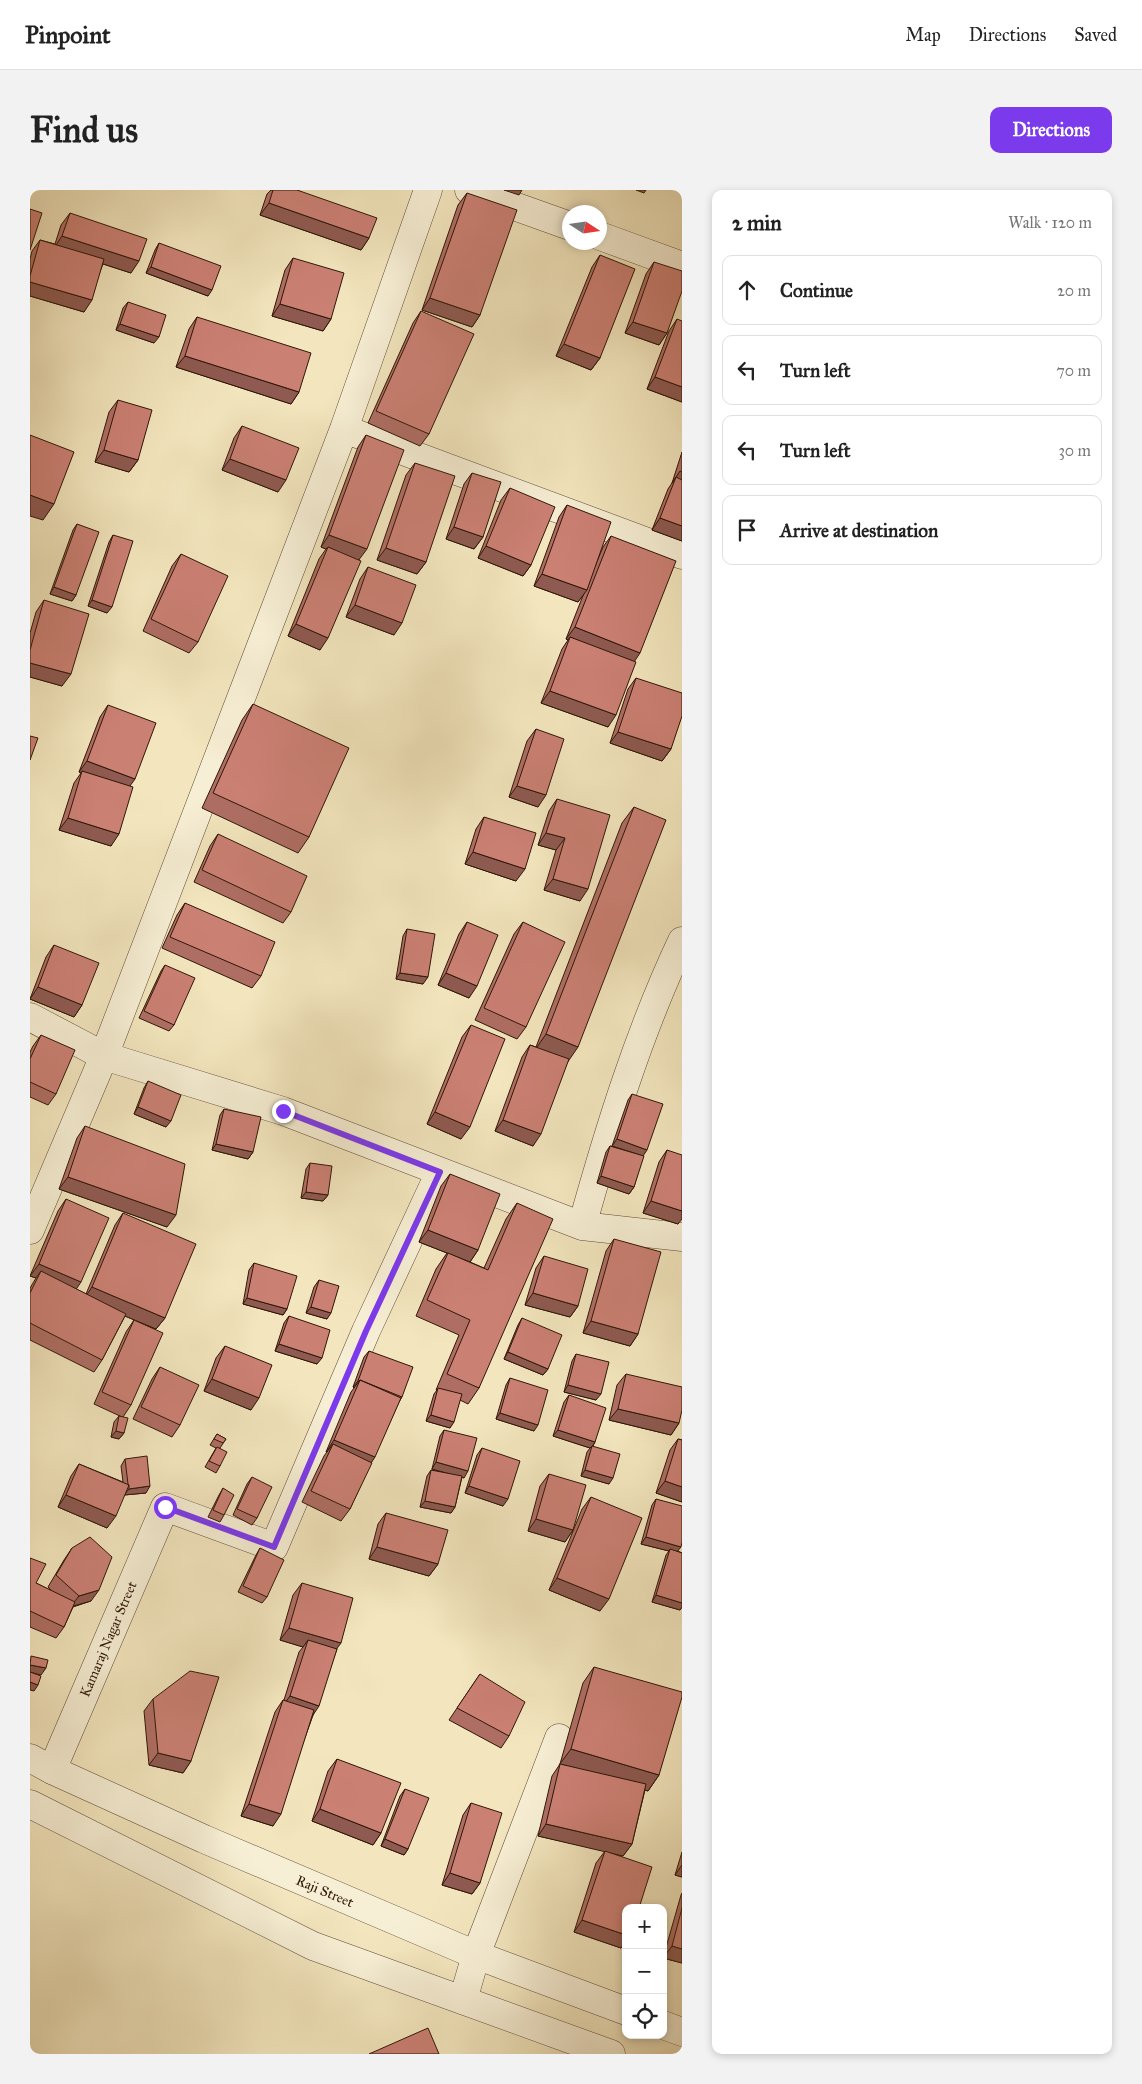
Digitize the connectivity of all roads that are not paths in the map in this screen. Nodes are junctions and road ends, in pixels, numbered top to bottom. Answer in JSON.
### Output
{"nodes":[{"id":1,"x":428,"y":190,"type":"edge"},
{"id":2,"x":469,"y":190,"type":"edge"},
{"id":3,"x":562,"y":223,"type":"edge"},
{"id":4,"x":607,"y":239,"type":"edge"},
{"id":5,"x":682,"y":266,"type":"edge"},
{"id":6,"x":344,"y":429,"type":"junction"},
{"id":7,"x":682,"y":555,"type":"edge"},
{"id":8,"x":682,"y":941,"type":"edge"},
{"id":9,"x":30,"y":1016,"type":"edge"},
{"id":10,"x":104,"y":1056,"type":"junction"},
{"id":11,"x":440,"y":1172,"type":"junction"},
{"id":12,"x":582,"y":1226,"type":"junction"},
{"id":13,"x":30,"y":1230,"type":"edge"},
{"id":14,"x":682,"y":1238,"type":"edge"},
{"id":15,"x":558,"y":1738,"type":"dead end"},
{"id":16,"x":41,"y":1764,"type":"edge"},
{"id":17,"x":30,"y":1804,"type":"edge"},
{"id":18,"x":476,"y":1955,"type":"junction"},
{"id":19,"x":463,"y":2000,"type":"junction"},
{"id":20,"x":622,"y":2010,"type":"edge"},
{"id":21,"x":667,"y":2026,"type":"edge"},
{"id":22,"x":682,"y":2032,"type":"edge"},
{"id":23,"x":611,"y":2054,"type":"edge"}],
"edges":[{"from":1,"to":6,"type":"street"},
{"from":2,"to":3,"type":"street"},
{"from":4,"to":5,"type":"street"},
{"from":6,"to":7,"type":"street"},
{"from":6,"to":10,"type":"street"},
{"from":8,"to":12,"type":"street"},
{"from":9,"to":10,"type":"street"},
{"from":10,"to":11,"type":"street"},
{"from":10,"to":13,"type":"street"},
{"from":11,"to":12,"type":"street"},
{"from":11,"to":16,"type":"street","name":"Kamaraj Nagar Street"},
{"from":12,"to":14,"type":"street"},
{"from":15,"to":18,"type":"street"},
{"from":16,"to":18,"type":"street","name":"Raji Street"},
{"from":17,"to":19,"type":"street"},
{"from":18,"to":19,"type":"street"},
{"from":18,"to":20,"type":"street","name":"Raji Street"},
{"from":19,"to":23,"type":"street"},
{"from":21,"to":22,"type":"street"}]}
